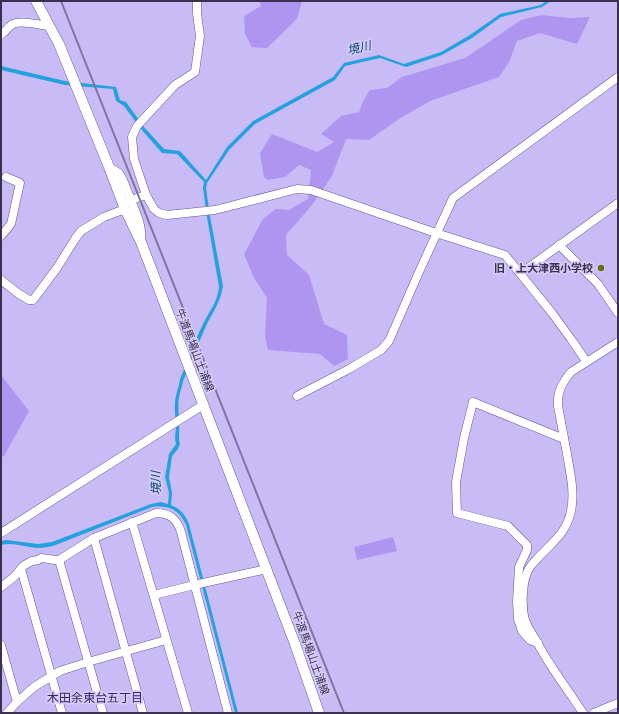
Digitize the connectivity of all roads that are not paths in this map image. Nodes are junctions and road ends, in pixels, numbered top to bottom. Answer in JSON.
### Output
{"nodes":[{"id":1,"x":36,"y":1,"type":"edge"},
{"id":2,"x":197,"y":1,"type":"edge"},
{"id":3,"x":49,"y":26,"type":"junction"},
{"id":4,"x":1,"y":35,"type":"edge"},
{"id":5,"x":618,"y":77,"type":"edge"},
{"id":6,"x":109,"y":167,"type":"junction"},
{"id":7,"x":6,"y":177,"type":"dead end"},
{"id":8,"x":146,"y":195,"type":"junction"},
{"id":9,"x":131,"y":200,"type":"junction"},
{"id":10,"x":618,"y":203,"type":"edge"},
{"id":11,"x":124,"y":209,"type":"junction"},
{"id":12,"x":436,"y":233,"type":"junction"},
{"id":13,"x":1,"y":236,"type":"edge"},
{"id":14,"x":141,"y":242,"type":"junction"},
{"id":15,"x":559,"y":245,"type":"junction"},
{"id":16,"x":520,"y":273,"type":"junction"},
{"id":17,"x":1,"y":280,"type":"edge"},
{"id":18,"x":618,"y":313,"type":"edge"},
{"id":19,"x":618,"y":342,"type":"edge"},
{"id":20,"x":586,"y":361,"type":"junction"},
{"id":21,"x":297,"y":396,"type":"dead end"},
{"id":22,"x":203,"y":405,"type":"junction"},
{"id":23,"x":564,"y":440,"type":"junction"},
{"id":24,"x":132,"y":522,"type":"junction"},
{"id":25,"x":1,"y":533,"type":"edge"},
{"id":26,"x":94,"y":538,"type":"junction"},
{"id":27,"x":59,"y":560,"type":"junction"},
{"id":28,"x":21,"y":569,"type":"junction"},
{"id":29,"x":267,"y":569,"type":"junction"},
{"id":30,"x":194,"y":585,"type":"junction"},
{"id":31,"x":1,"y":588,"type":"edge"},
{"id":32,"x":154,"y":595,"type":"junction"},
{"id":33,"x":166,"y":640,"type":"junction"},
{"id":34,"x":538,"y":643,"type":"junction"},
{"id":35,"x":1,"y":645,"type":"edge"},
{"id":36,"x":126,"y":651,"type":"junction"},
{"id":37,"x":3,"y":660,"type":"edge"},
{"id":38,"x":88,"y":662,"type":"junction"},
{"id":39,"x":51,"y":676,"type":"junction"},
{"id":40,"x":17,"y":702,"type":"junction"},
{"id":41,"x":618,"y":703,"type":"edge"},
{"id":42,"x":7,"y":713,"type":"edge"},
{"id":43,"x":62,"y":713,"type":"edge"},
{"id":44,"x":103,"y":713,"type":"edge"},
{"id":45,"x":143,"y":713,"type":"edge"},
{"id":46,"x":188,"y":713,"type":"edge"},
{"id":47,"x":228,"y":713,"type":"edge"},
{"id":48,"x":319,"y":713,"type":"edge"},
{"id":49,"x":583,"y":713,"type":"edge"},
{"id":50,"x":594,"y":713,"type":"edge"}],
"edges":[{"from":1,"to":3,"type":"main road","name":"牛渡馬場山土浦線"},
{"from":2,"to":8,"type":"street"},
{"from":3,"to":4,"type":"street"},
{"from":3,"to":6,"type":"main road","name":"牛渡馬場山土浦線"},
{"from":5,"to":12,"type":"street"},
{"from":6,"to":9,"type":"street"},
{"from":6,"to":11,"type":"main road","name":"牛渡馬場山土浦線"},
{"from":7,"to":13,"type":"street"},
{"from":8,"to":9,"type":"street"},
{"from":8,"to":12,"type":"street"},
{"from":9,"to":14,"type":"street"},
{"from":10,"to":15,"type":"street"},
{"from":11,"to":14,"type":"main road","name":"牛渡馬場山土浦線"},
{"from":11,"to":17,"type":"street"},
{"from":12,"to":16,"type":"street"},
{"from":12,"to":21,"type":"street"},
{"from":14,"to":22,"type":"main road","name":"牛渡馬場山土浦線"},
{"from":15,"to":16,"type":"street"},
{"from":15,"to":18,"type":"street"},
{"from":16,"to":20,"type":"street"},
{"from":19,"to":20,"type":"street"},
{"from":20,"to":23,"type":"street"},
{"from":22,"to":25,"type":"street"},
{"from":22,"to":29,"type":"main road","name":"牛渡馬場山土浦線"},
{"from":23,"to":34,"type":"street"},
{"from":23,"to":34,"type":"street"},
{"from":24,"to":26,"type":"street"},
{"from":24,"to":30,"type":"street"},
{"from":24,"to":32,"type":"street"},
{"from":26,"to":27,"type":"street"},
{"from":26,"to":36,"type":"street"},
{"from":27,"to":28,"type":"street"},
{"from":27,"to":38,"type":"street"},
{"from":28,"to":31,"type":"street"},
{"from":28,"to":39,"type":"street"},
{"from":29,"to":30,"type":"street"},
{"from":29,"to":48,"type":"main road","name":"牛渡馬場山土浦線"},
{"from":30,"to":32,"type":"street"},
{"from":30,"to":47,"type":"street"},
{"from":32,"to":33,"type":"street"},
{"from":33,"to":36,"type":"street"},
{"from":33,"to":46,"type":"street"},
{"from":34,"to":49,"type":"street"},
{"from":35,"to":37,"type":"street"},
{"from":36,"to":38,"type":"street"},
{"from":36,"to":45,"type":"street"},
{"from":37,"to":40,"type":"street"},
{"from":38,"to":39,"type":"street"},
{"from":38,"to":44,"type":"street"},
{"from":39,"to":40,"type":"street"},
{"from":39,"to":43,"type":"street"},
{"from":40,"to":42,"type":"street"},
{"from":41,"to":50,"type":"street"}]}
